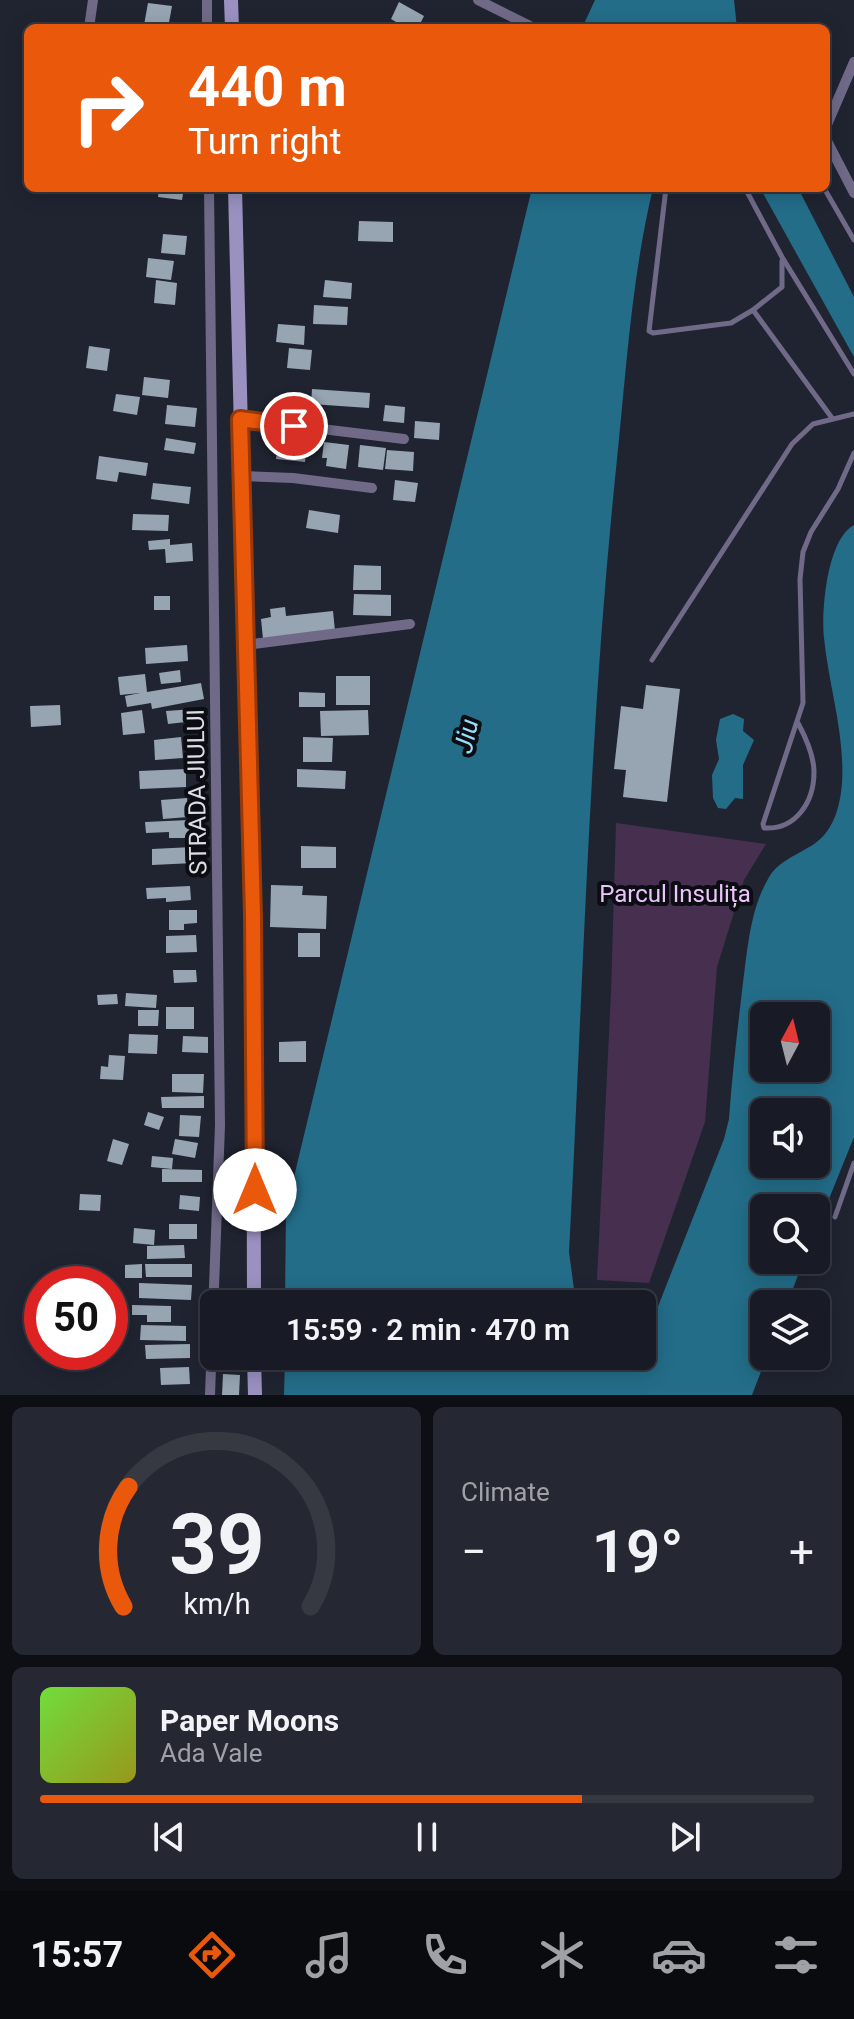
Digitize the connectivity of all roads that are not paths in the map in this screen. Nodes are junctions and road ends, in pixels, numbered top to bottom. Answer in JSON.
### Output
{"nodes":[{"id":1,"x":93,"y":0,"type":"edge"},
{"id":2,"x":207,"y":0,"type":"edge"},
{"id":3,"x":231,"y":0,"type":"edge"},
{"id":4,"x":478,"y":0,"type":"edge"},
{"id":5,"x":90,"y":24,"type":"edge"},
{"id":6,"x":207,"y":24,"type":"edge"},
{"id":7,"x":232,"y":24,"type":"edge"},
{"id":8,"x":526,"y":24,"type":"edge"},
{"id":9,"x":854,"y":62,"type":"edge"},
{"id":10,"x":830,"y":118,"type":"edge"},
{"id":11,"x":830,"y":157,"type":"edge"},
{"id":12,"x":209,"y":192,"type":"edge"},
{"id":13,"x":235,"y":192,"type":"edge"},
{"id":14,"x":666,"y":192,"type":"edge"},
{"id":15,"x":747,"y":192,"type":"edge"},
{"id":16,"x":826,"y":192,"type":"edge"},
{"id":17,"x":854,"y":193,"type":"edge"},
{"id":18,"x":854,"y":240,"type":"edge"},
{"id":19,"x":782,"y":257,"type":"junction"},
{"id":20,"x":753,"y":310,"type":"junction"},
{"id":21,"x":854,"y":374,"type":"edge"},
{"id":22,"x":854,"y":414,"type":"edge"},
{"id":23,"x":832,"y":418,"type":"junction"},
{"id":24,"x":240,"y":419,"type":"junction"},
{"id":25,"x":404,"y":439,"type":"dead end"},
{"id":26,"x":854,"y":453,"type":"edge"},
{"id":27,"x":241,"y":476,"type":"junction"},
{"id":28,"x":372,"y":488,"type":"dead end"},
{"id":29,"x":410,"y":624,"type":"dead end"},
{"id":30,"x":245,"y":645,"type":"junction"},
{"id":31,"x":652,"y":660,"type":"dead end"},
{"id":32,"x":798,"y":723,"type":"junction"},
{"id":33,"x":854,"y":1163,"type":"edge"},
{"id":34,"x":835,"y":1217,"type":"dead end"},
{"id":35,"x":254,"y":1290,"type":"edge"},
{"id":36,"x":254,"y":1370,"type":"edge"},
{"id":37,"x":210,"y":1395,"type":"edge"},
{"id":38,"x":255,"y":1395,"type":"edge"}],
"edges":[{"from":1,"to":5,"type":"street"},
{"from":2,"to":6,"type":"street"},
{"from":3,"to":7,"type":"main road"},
{"from":4,"to":8,"type":"street"},
{"from":9,"to":10,"type":"street"},
{"from":11,"to":17,"type":"street"},
{"from":12,"to":37,"type":"street","name":"STRADA JIULUI"},
{"from":13,"to":24,"type":"main road"},
{"from":14,"to":20,"type":"lane"},
{"from":15,"to":19,"type":"lane"},
{"from":16,"to":18,"type":"lane"},
{"from":19,"to":20,"type":"lane"},
{"from":19,"to":21,"type":"lane"},
{"from":20,"to":23,"type":"lane"},
{"from":22,"to":23,"type":"lane"},
{"from":23,"to":31,"type":"lane"},
{"from":24,"to":25,"type":"street"},
{"from":24,"to":27,"type":"main road"},
{"from":26,"to":32,"type":"lane"},
{"from":27,"to":28,"type":"street"},
{"from":27,"to":30,"type":"main road"},
{"from":29,"to":30,"type":"street"},
{"from":30,"to":35,"type":"main road"},
{"from":32,"to":32,"type":"lane"},
{"from":33,"to":34,"type":"lane"},
{"from":36,"to":38,"type":"main road"}]}
